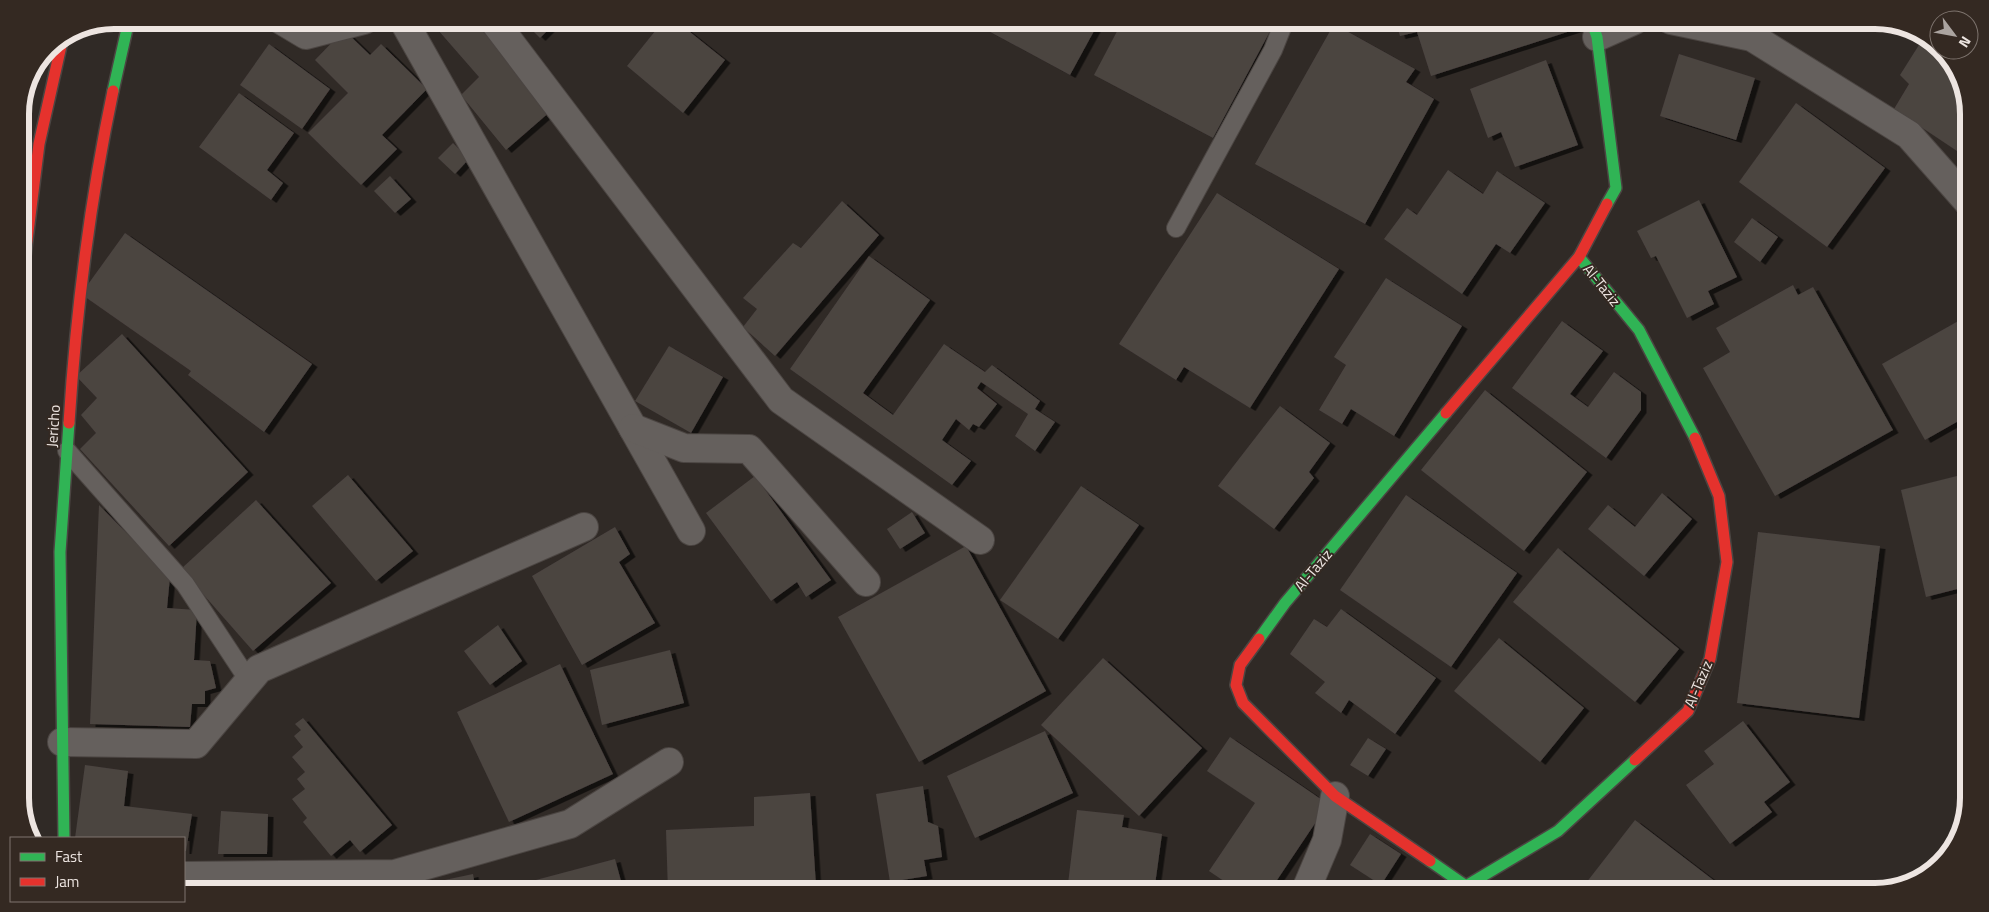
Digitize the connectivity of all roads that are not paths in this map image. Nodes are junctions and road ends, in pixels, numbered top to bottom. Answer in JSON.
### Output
{"nodes":[{"id":1,"x":127,"y":29,"type":"edge"},
{"id":2,"x":296,"y":29,"type":"edge"},
{"id":3,"x":329,"y":29,"type":"edge"},
{"id":4,"x":408,"y":29,"type":"edge"},
{"id":5,"x":500,"y":29,"type":"edge"},
{"id":6,"x":1281,"y":29,"type":"edge"},
{"id":7,"x":1594,"y":29,"type":"edge"},
{"id":8,"x":1714,"y":29,"type":"edge"},
{"id":9,"x":61,"y":48,"type":"edge"},
{"id":10,"x":1960,"y":193,"type":"edge"},
{"id":11,"x":29,"y":224,"type":"edge"},
{"id":12,"x":1176,"y":228,"type":"dead end"},
{"id":13,"x":1579,"y":257,"type":"junction"},
{"id":14,"x":633,"y":428,"type":"junction"},
{"id":15,"x":67,"y":451,"type":"junction"},
{"id":16,"x":584,"y":527,"type":"dead end"},
{"id":17,"x":691,"y":531,"type":"dead end"},
{"id":18,"x":980,"y":540,"type":"dead end"},
{"id":19,"x":866,"y":582,"type":"dead end"},
{"id":20,"x":249,"y":681,"type":"junction"},
{"id":21,"x":62,"y":742,"type":"junction"},
{"id":22,"x":668,"y":762,"type":"dead end"},
{"id":23,"x":1335,"y":796,"type":"junction"},
{"id":24,"x":64,"y":837,"type":"edge"},
{"id":25,"x":185,"y":876,"type":"edge"},
{"id":26,"x":1309,"y":883,"type":"edge"},
{"id":27,"x":1462,"y":883,"type":"edge"},
{"id":28,"x":1471,"y":883,"type":"edge"}],
"edges":[{"from":1,"to":15,"type":"street","name":"Jericho"},
{"from":2,"to":3,"type":"street"},
{"from":4,"to":14,"type":"street"},
{"from":5,"to":18,"type":"street"},
{"from":6,"to":12,"type":"lane"},
{"from":7,"to":13,"type":"street","name":"Al-Taziz"},
{"from":8,"to":10,"type":"street"},
{"from":9,"to":11,"type":"street"},
{"from":13,"to":23,"type":"street","name":"Al-Taziz"},
{"from":13,"to":28,"type":"street","name":"Al-Taziz"},
{"from":14,"to":17,"type":"street"},
{"from":14,"to":19,"type":"street"},
{"from":15,"to":20,"type":"lane"},
{"from":15,"to":21,"type":"street","name":"Jericho"},
{"from":16,"to":20,"type":"street"},
{"from":20,"to":21,"type":"street"},
{"from":21,"to":24,"type":"street","name":"Jericho"},
{"from":22,"to":25,"type":"street"},
{"from":23,"to":26,"type":"street"},
{"from":23,"to":27,"type":"street","name":"Al-Taziz"}]}
